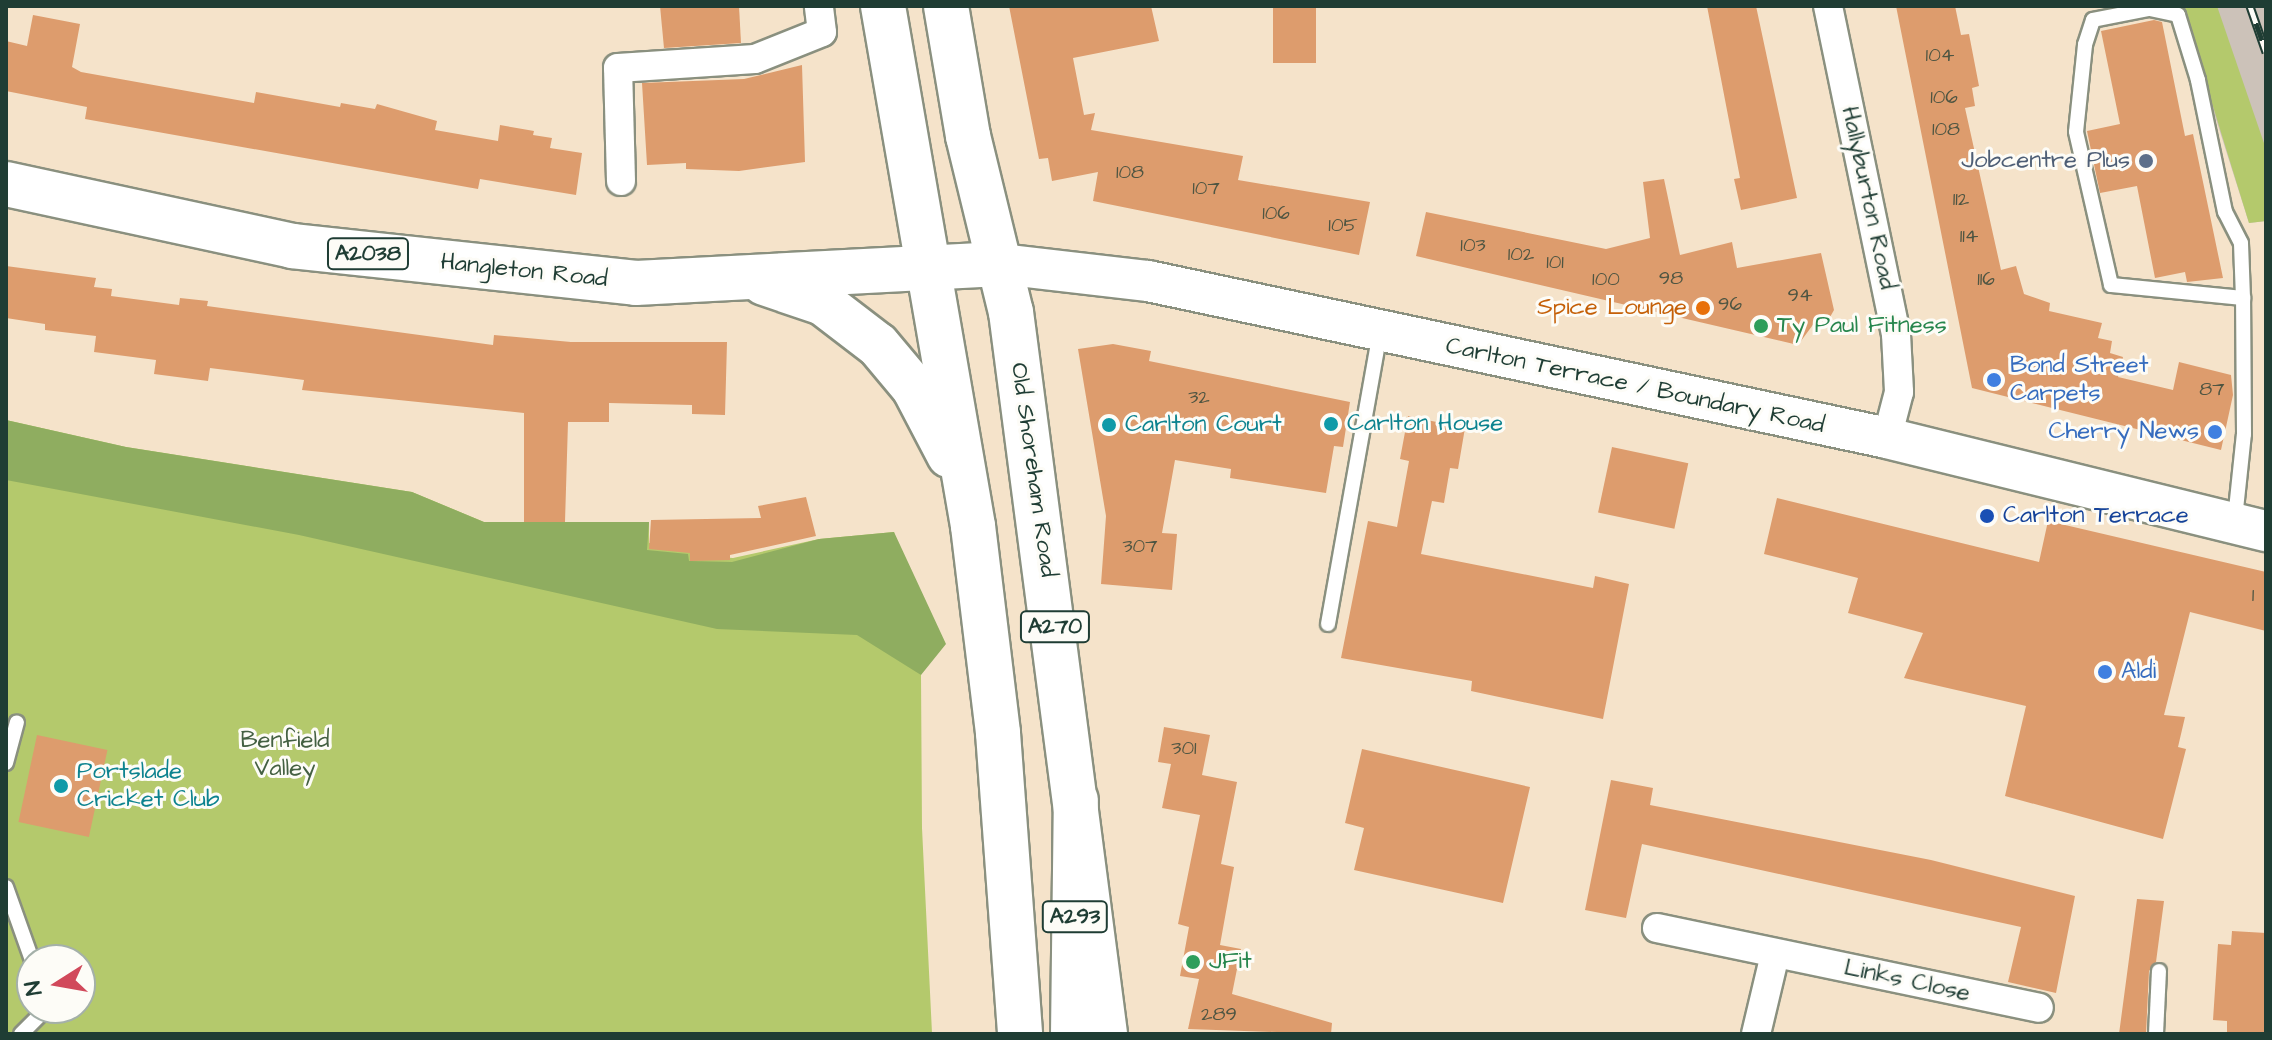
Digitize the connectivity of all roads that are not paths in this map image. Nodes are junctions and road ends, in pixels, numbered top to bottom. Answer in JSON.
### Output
{"nodes":[{"id":1,"x":819,"y":6,"type":"edge"},
{"id":2,"x":883,"y":6,"type":"edge"},
{"id":3,"x":946,"y":6,"type":"edge"},
{"id":4,"x":1828,"y":6,"type":"edge"},
{"id":5,"x":621,"y":181,"type":"dead end"},
{"id":6,"x":6,"y":184,"type":"edge"},
{"id":7,"x":1000,"y":264,"type":"junction"},
{"id":8,"x":929,"y":265,"type":"junction"},
{"id":9,"x":735,"y":277,"type":"junction"},
{"id":10,"x":2243,"y":298,"type":"junction"},
{"id":11,"x":1381,"y":332,"type":"junction"},
{"id":12,"x":1887,"y":438,"type":"junction"},
{"id":13,"x":973,"y":526,"type":"junction"},
{"id":14,"x":2250,"y":527,"type":"edge"},
{"id":15,"x":1328,"y":624,"type":"dead end"},
{"id":16,"x":17,"y":722,"type":"dead end"},
{"id":17,"x":6,"y":763,"type":"edge"},
{"id":18,"x":1076,"y":800,"type":"junction"},
{"id":19,"x":6,"y":887,"type":"edge"},
{"id":20,"x":1657,"y":928,"type":"dead end"},
{"id":21,"x":26,"y":944,"type":"edge"},
{"id":22,"x":1775,"y":954,"type":"junction"},
{"id":23,"x":2159,"y":971,"type":"dead end"},
{"id":24,"x":2039,"y":1008,"type":"dead end"},
{"id":25,"x":1020,"y":1034,"type":"edge"},
{"id":26,"x":1073,"y":1034,"type":"edge"},
{"id":27,"x":1105,"y":1034,"type":"edge"},
{"id":28,"x":1756,"y":1034,"type":"edge"},
{"id":29,"x":2156,"y":1034,"type":"edge"}],
"edges":[{"from":1,"to":5,"type":"street"},
{"from":2,"to":8,"type":"main road","number":"A270"},
{"from":3,"to":7,"type":"main road","name":"Old Shoreham Road","number":"A270"},
{"from":4,"to":12,"type":"street","name":"Hallyburton Road"},
{"from":6,"to":9,"type":"main road","name":"Hangleton Road","number":"A2038"},
{"from":7,"to":8,"type":"main road","name":"Hangleton Road","number":"A2038"},
{"from":7,"to":11,"type":"main road","name":"Carlton Terrace / Boundary Road"},
{"from":7,"to":18,"type":"main road","name":"Old Shoreham Road","number":"A270"},
{"from":8,"to":9,"type":"main road","name":"Hangleton Road","number":"A2038"},
{"from":8,"to":13,"type":"main road","number":"A270"},
{"from":9,"to":13,"type":"main road"},
{"from":10,"to":10,"type":"lane"},
{"from":10,"to":14,"type":"lane"},
{"from":11,"to":12,"type":"main road","name":"Carlton Terrace / Boundary Road"},
{"from":11,"to":15,"type":"lane"},
{"from":12,"to":14,"type":"main road","name":"Carlton Terrace / Boundary Road"},
{"from":13,"to":25,"type":"main road","number":"A270"},
{"from":16,"to":17,"type":"lane"},
{"from":18,"to":26,"type":"main road","number":"A293"},
{"from":18,"to":27,"type":"main road","name":"Old Shoreham Road","number":"A270"},
{"from":19,"to":21,"type":"lane"},
{"from":20,"to":22,"type":"street","name":"Links Close"},
{"from":22,"to":24,"type":"street","name":"Links Close"},
{"from":22,"to":28,"type":"street"},
{"from":23,"to":29,"type":"lane"}]}
